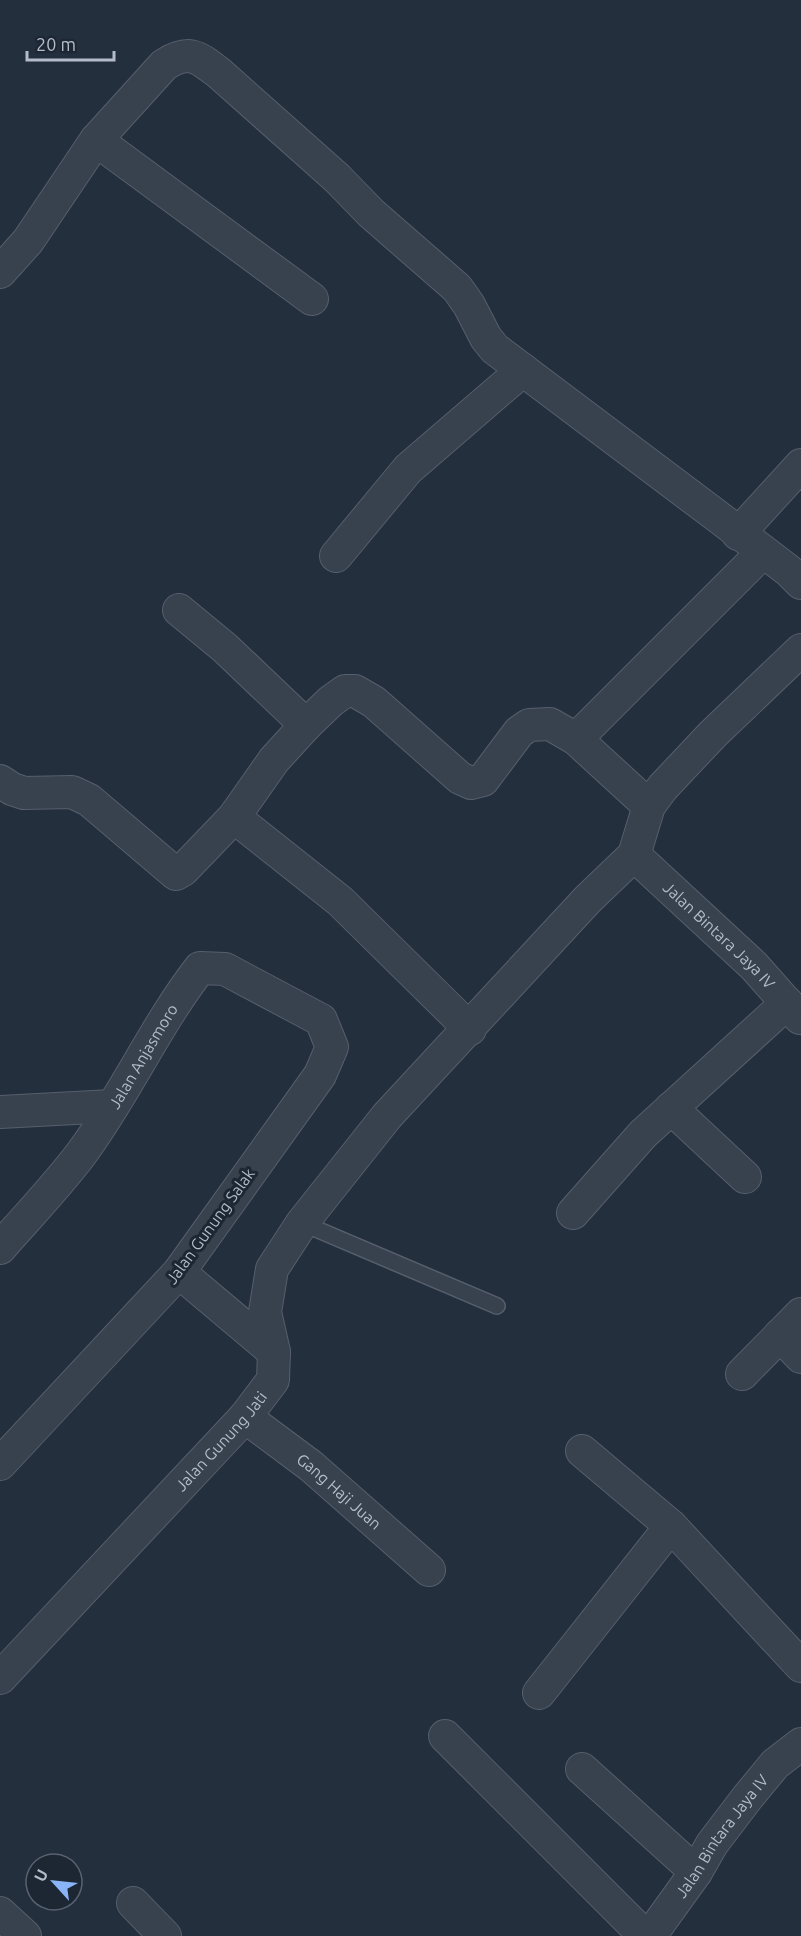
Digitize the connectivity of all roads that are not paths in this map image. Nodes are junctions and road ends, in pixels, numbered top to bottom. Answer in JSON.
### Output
{"nodes":[{"id":1,"x":96,"y":140,"type":"junction"},
{"id":2,"x":0,"y":272,"type":"edge"},
{"id":3,"x":312,"y":299,"type":"dead end"},
{"id":4,"x":523,"y":370,"type":"junction"},
{"id":5,"x":801,"y":465,"type":"edge"},
{"id":6,"x":738,"y":534,"type":"junction"},
{"id":7,"x":763,"y":552,"type":"junction"},
{"id":8,"x":336,"y":556,"type":"dead end"},
{"id":9,"x":801,"y":583,"type":"edge"},
{"id":10,"x":180,"y":610,"type":"dead end"},
{"id":11,"x":801,"y":650,"type":"edge"},
{"id":12,"x":306,"y":725,"type":"junction"},
{"id":13,"x":576,"y":739,"type":"junction"},
{"id":14,"x":0,"y":781,"type":"edge"},
{"id":15,"x":649,"y":806,"type":"junction"},
{"id":16,"x":234,"y":817,"type":"junction"},
{"id":17,"x":634,"y":855,"type":"junction"},
{"id":18,"x":794,"y":1011,"type":"edge"},
{"id":19,"x":321,"y":1020,"type":"joint"},
{"id":20,"x":470,"y":1029,"type":"junction"},
{"id":21,"x":112,"y":1106,"type":"junction"},
{"id":22,"x":671,"y":1108,"type":"junction"},
{"id":23,"x":0,"y":1112,"type":"edge"},
{"id":24,"x":745,"y":1178,"type":"dead end"},
{"id":25,"x":573,"y":1213,"type":"dead end"},
{"id":26,"x":302,"y":1223,"type":"junction"},
{"id":27,"x":0,"y":1248,"type":"edge"},
{"id":28,"x":179,"y":1272,"type":"junction"},
{"id":29,"x":497,"y":1306,"type":"dead end"},
{"id":30,"x":790,"y":1324,"type":"edge"},
{"id":31,"x":274,"y":1352,"type":"junction"},
{"id":32,"x":801,"y":1357,"type":"edge"},
{"id":33,"x":742,"y":1374,"type":"dead end"},
{"id":34,"x":246,"y":1417,"type":"junction"},
{"id":35,"x":582,"y":1451,"type":"dead end"},
{"id":36,"x":0,"y":1464,"type":"edge"},
{"id":37,"x":670,"y":1526,"type":"junction"},
{"id":38,"x":429,"y":1570,"type":"dead end"},
{"id":39,"x":801,"y":1666,"type":"edge"},
{"id":40,"x":0,"y":1678,"type":"edge"},
{"id":41,"x":539,"y":1693,"type":"dead end"},
{"id":42,"x":445,"y":1736,"type":"dead end"},
{"id":43,"x":801,"y":1744,"type":"edge"},
{"id":44,"x":582,"y":1768,"type":"dead end"},
{"id":45,"x":696,"y":1872,"type":"junction"},
{"id":46,"x":133,"y":1903,"type":"dead end"},
{"id":47,"x":0,"y":1913,"type":"edge"},
{"id":48,"x":25,"y":1936,"type":"edge"},
{"id":49,"x":165,"y":1936,"type":"edge"},
{"id":50,"x":645,"y":1936,"type":"edge"},
{"id":51,"x":650,"y":1936,"type":"edge"}],
"edges":[{"from":1,"to":2,"type":"street"},
{"from":1,"to":3,"type":"street"},
{"from":1,"to":4,"type":"street"},
{"from":4,"to":6,"type":"street"},
{"from":4,"to":8,"type":"street"},
{"from":5,"to":6,"type":"street"},
{"from":6,"to":7,"type":"street"},
{"from":7,"to":9,"type":"street"},
{"from":7,"to":13,"type":"street"},
{"from":10,"to":12,"type":"street"},
{"from":11,"to":15,"type":"street"},
{"from":12,"to":13,"type":"street"},
{"from":12,"to":16,"type":"street"},
{"from":13,"to":15,"type":"street"},
{"from":14,"to":16,"type":"street"},
{"from":15,"to":17,"type":"street"},
{"from":16,"to":20,"type":"street"},
{"from":17,"to":18,"type":"street","name":"Jalan Bintara Jaya IV"},
{"from":17,"to":20,"type":"street","name":"Jalan Gunung Jati"},
{"from":18,"to":22,"type":"street"},
{"from":19,"to":21,"type":"street","name":"Jalan Anjasmoro"},
{"from":19,"to":28,"type":"street","name":"Jalan Gunung Salak"},
{"from":20,"to":26,"type":"street","name":"Jalan Gunung Jati"},
{"from":21,"to":23,"type":"street"},
{"from":21,"to":27,"type":"street","name":"Jalan Anjasmoro"},
{"from":22,"to":24,"type":"street"},
{"from":22,"to":25,"type":"street"},
{"from":26,"to":29,"type":"lane"},
{"from":26,"to":31,"type":"street","name":"Jalan Gunung Jati"},
{"from":28,"to":31,"type":"street"},
{"from":28,"to":36,"type":"street","name":"Jalan Gunung Salak"},
{"from":30,"to":32,"type":"street"},
{"from":30,"to":33,"type":"street"},
{"from":31,"to":34,"type":"street","name":"Jalan Gunung Jati"},
{"from":34,"to":38,"type":"street","name":"Gang Haji Juan"},
{"from":34,"to":40,"type":"street","name":"Jalan Gunung Jati"},
{"from":35,"to":37,"type":"street"},
{"from":37,"to":39,"type":"street"},
{"from":37,"to":41,"type":"street"},
{"from":42,"to":50,"type":"street"},
{"from":43,"to":45,"type":"street","name":"Jalan Bintara Jaya IV"},
{"from":44,"to":45,"type":"street"},
{"from":45,"to":51,"type":"street","name":"Jalan Bintara Jaya IV"},
{"from":46,"to":49,"type":"street"},
{"from":47,"to":48,"type":"street"}]}
